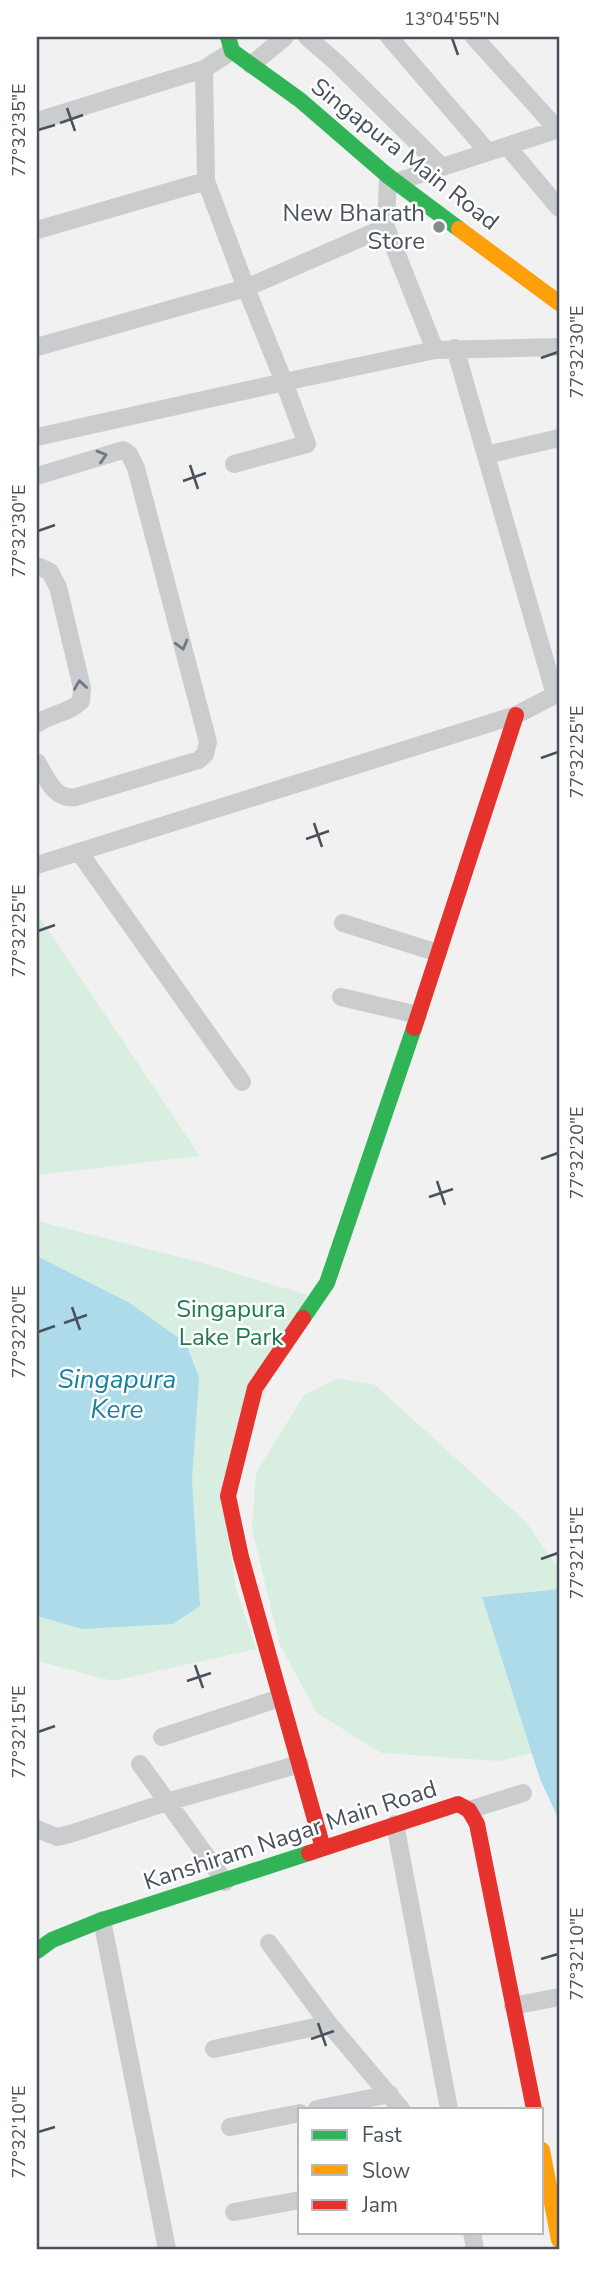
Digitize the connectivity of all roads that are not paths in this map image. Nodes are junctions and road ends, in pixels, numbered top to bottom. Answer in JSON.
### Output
{"nodes":[{"id":1,"x":285,"y":37,"type":"edge"},
{"id":2,"x":307,"y":37,"type":"edge"},
{"id":3,"x":389,"y":37,"type":"edge"},
{"id":4,"x":474,"y":37,"type":"edge"},
{"id":5,"x":228,"y":41,"type":"edge"},
{"id":6,"x":251,"y":65,"type":"junction"},
{"id":7,"x":204,"y":69,"type":"junction"},
{"id":8,"x":37,"y":121,"type":"edge"},
{"id":9,"x":558,"y":129,"type":"edge"},
{"id":10,"x":507,"y":146,"type":"junction"},
{"id":11,"x":488,"y":152,"type":"junction"},
{"id":12,"x":442,"y":167,"type":"junction"},
{"id":13,"x":392,"y":179,"type":"junction"},
{"id":14,"x":206,"y":181,"type":"junction"},
{"id":15,"x":559,"y":208,"type":"edge"},
{"id":16,"x":386,"y":227,"type":"junction"},
{"id":17,"x":37,"y":230,"type":"edge"},
{"id":18,"x":246,"y":288,"type":"junction"},
{"id":19,"x":559,"y":303,"type":"edge"},
{"id":20,"x":37,"y":347,"type":"edge"},
{"id":21,"x":559,"y":347,"type":"edge"},
{"id":22,"x":455,"y":348,"type":"junction"},
{"id":23,"x":435,"y":350,"type":"junction"},
{"id":24,"x":284,"y":382,"type":"junction"},
{"id":25,"x":37,"y":437,"type":"edge"},
{"id":26,"x":559,"y":438,"type":"edge"},
{"id":27,"x":486,"y":455,"type":"junction"},
{"id":28,"x":234,"y":464,"type":"dead end"},
{"id":29,"x":37,"y":475,"type":"edge"},
{"id":30,"x":37,"y":568,"type":"edge"},
{"id":31,"x":557,"y":694,"type":"edge"},
{"id":32,"x":516,"y":715,"type":"junction"},
{"id":33,"x":37,"y":724,"type":"edge"},
{"id":34,"x":37,"y":762,"type":"edge"},
{"id":35,"x":79,"y":852,"type":"junction"},
{"id":36,"x":37,"y":865,"type":"edge"},
{"id":37,"x":343,"y":923,"type":"dead end"},
{"id":38,"x":438,"y":953,"type":"junction"},
{"id":39,"x":341,"y":997,"type":"dead end"},
{"id":40,"x":418,"y":1015,"type":"junction"},
{"id":41,"x":242,"y":1082,"type":"dead end"},
{"id":42,"x":280,"y":1698,"type":"junction"},
{"id":43,"x":162,"y":1737,"type":"dead end"},
{"id":44,"x":140,"y":1764,"type":"dead end"},
{"id":45,"x":300,"y":1764,"type":"junction"},
{"id":46,"x":523,"y":1793,"type":"dead end"},
{"id":47,"x":167,"y":1802,"type":"junction"},
{"id":48,"x":469,"y":1810,"type":"junction"},
{"id":49,"x":395,"y":1824,"type":"junction"},
{"id":50,"x":37,"y":1829,"type":"edge"},
{"id":51,"x":323,"y":1848,"type":"junction"},
{"id":52,"x":225,"y":1882,"type":"junction"},
{"id":53,"x":102,"y":1920,"type":"junction"},
{"id":54,"x":269,"y":1943,"type":"dead end"},
{"id":55,"x":37,"y":1951,"type":"edge"},
{"id":56,"x":559,"y":1997,"type":"edge"},
{"id":57,"x":513,"y":2006,"type":"junction"},
{"id":58,"x":328,"y":2024,"type":"junction"},
{"id":59,"x":214,"y":2049,"type":"dead end"},
{"id":60,"x":390,"y":2094,"type":"junction"},
{"id":61,"x":322,"y":2108,"type":"edge"},
{"id":62,"x":400,"y":2108,"type":"edge"},
{"id":63,"x":449,"y":2108,"type":"edge"},
{"id":64,"x":534,"y":2108,"type":"edge"},
{"id":65,"x":298,"y":2113,"type":"edge"},
{"id":66,"x":230,"y":2127,"type":"dead end"},
{"id":67,"x":544,"y":2154,"type":"edge"},
{"id":68,"x":553,"y":2173,"type":"edge"},
{"id":69,"x":298,"y":2200,"type":"edge"},
{"id":70,"x":234,"y":2212,"type":"dead end"},
{"id":71,"x":559,"y":2240,"type":"edge"},
{"id":72,"x":167,"y":2249,"type":"edge"}],
"edges":[{"from":1,"to":6,"type":"street"},
{"from":2,"to":12,"type":"street"},
{"from":3,"to":11,"type":"street"},
{"from":4,"to":9,"type":"street"},
{"from":5,"to":6,"type":"street","name":"Singapura Main Road"},
{"from":5,"to":7,"type":"street"},
{"from":6,"to":13,"type":"street","name":"Singapura Main Road"},
{"from":7,"to":8,"type":"street"},
{"from":7,"to":14,"type":"street"},
{"from":9,"to":10,"type":"street"},
{"from":10,"to":11,"type":"street"},
{"from":10,"to":15,"type":"street"},
{"from":11,"to":12,"type":"street"},
{"from":12,"to":13,"type":"street"},
{"from":13,"to":16,"type":"street"},
{"from":13,"to":19,"type":"street","name":"Singapura Main Road"},
{"from":14,"to":17,"type":"street"},
{"from":14,"to":18,"type":"street"},
{"from":16,"to":18,"type":"street"},
{"from":16,"to":23,"type":"street"},
{"from":18,"to":20,"type":"street"},
{"from":18,"to":24,"type":"street"},
{"from":21,"to":22,"type":"street"},
{"from":22,"to":23,"type":"street"},
{"from":22,"to":27,"type":"street"},
{"from":23,"to":24,"type":"street"},
{"from":24,"to":25,"type":"street"},
{"from":24,"to":28,"type":"street"},
{"from":26,"to":27,"type":"street"},
{"from":27,"to":31,"type":"street"},
{"from":29,"to":34,"type":"street","one_way":true},
{"from":33,"to":30,"type":"street","one_way":true},
{"from":31,"to":32,"type":"street"},
{"from":32,"to":35,"type":"street"},
{"from":32,"to":38,"type":"street"},
{"from":35,"to":36,"type":"street"},
{"from":35,"to":41,"type":"street"},
{"from":37,"to":38,"type":"street"},
{"from":38,"to":40,"type":"street"},
{"from":39,"to":40,"type":"street"},
{"from":40,"to":42,"type":"street"},
{"from":42,"to":43,"type":"street"},
{"from":42,"to":45,"type":"street"},
{"from":44,"to":47,"type":"street"},
{"from":45,"to":47,"type":"street"},
{"from":45,"to":51,"type":"street"},
{"from":46,"to":48,"type":"street"},
{"from":47,"to":50,"type":"street"},
{"from":47,"to":52,"type":"street"},
{"from":48,"to":49,"type":"street","name":"Kanshiram Nagar Main Road"},
{"from":48,"to":57,"type":"street","name":"Kanshiram Nagar Main Road"},
{"from":49,"to":51,"type":"street","name":"Kanshiram Nagar Main Road"},
{"from":49,"to":63,"type":"street"},
{"from":51,"to":52,"type":"street","name":"Kanshiram Nagar Main Road"},
{"from":52,"to":53,"type":"street","name":"Kanshiram Nagar Main Road"},
{"from":53,"to":55,"type":"street","name":"Kanshiram Nagar Main Road"},
{"from":53,"to":72,"type":"street"},
{"from":54,"to":58,"type":"street"},
{"from":56,"to":57,"type":"street"},
{"from":57,"to":64,"type":"street","name":"Kanshiram Nagar Main Road"},
{"from":58,"to":59,"type":"street"},
{"from":58,"to":60,"type":"street"},
{"from":60,"to":61,"type":"street"},
{"from":60,"to":62,"type":"street"},
{"from":65,"to":66,"type":"street"},
{"from":67,"to":68,"type":"street"},
{"from":68,"to":71,"type":"street"},
{"from":69,"to":70,"type":"street"}]}
